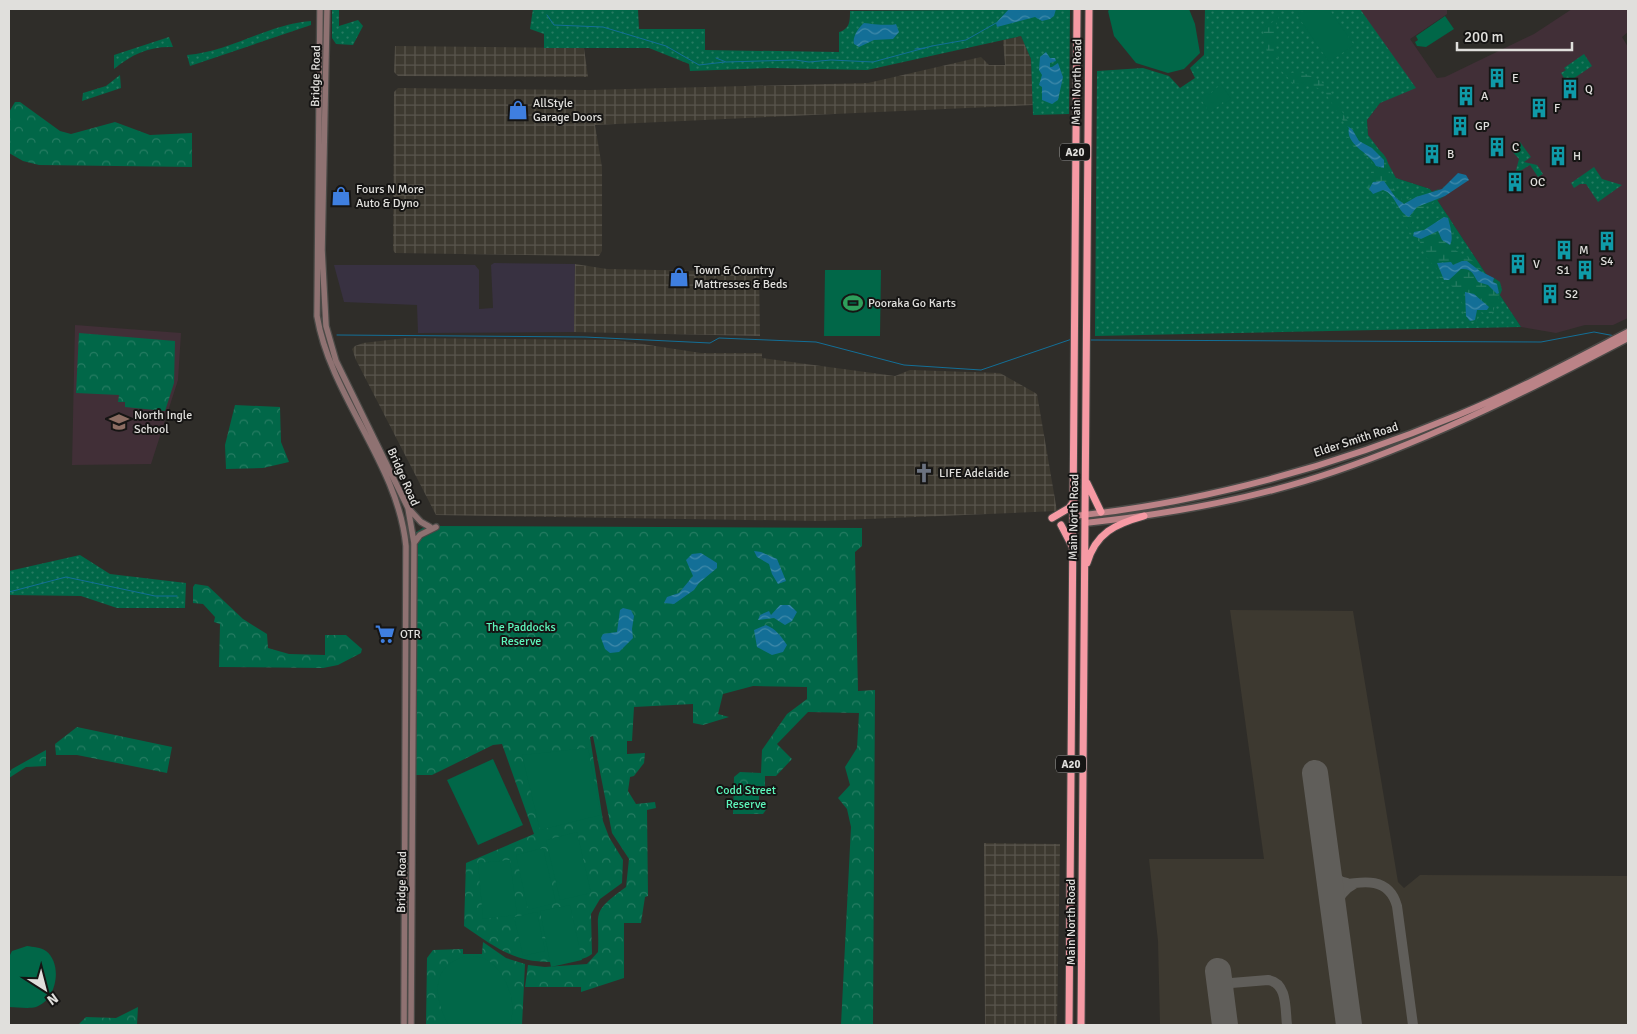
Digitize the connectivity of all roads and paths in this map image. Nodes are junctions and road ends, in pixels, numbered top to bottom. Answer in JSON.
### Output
{"nodes":[{"id":1,"x":320,"y":9,"type":"edge"},
{"id":2,"x":327,"y":9,"type":"edge"},
{"id":3,"x":1078,"y":9,"type":"edge"},
{"id":4,"x":1090,"y":9,"type":"edge"},
{"id":5,"x":323,"y":19,"type":"junction"},
{"id":6,"x":1086,"y":253,"type":"junction"},
{"id":7,"x":319,"y":257,"type":"junction"},
{"id":8,"x":1074,"y":266,"type":"junction"},
{"id":9,"x":1086,"y":288,"type":"junction"},
{"id":10,"x":1628,"y":332,"type":"edge"},
{"id":11,"x":1628,"y":338,"type":"edge"},
{"id":12,"x":1615,"y":342,"type":"junction"},
{"id":13,"x":1406,"y":435,"type":"junction"},
{"id":14,"x":1384,"y":443,"type":"junction"},
{"id":15,"x":1399,"y":448,"type":"junction"},
{"id":16,"x":1086,"y":481,"type":"junction"},
{"id":17,"x":1074,"y":501,"type":"junction"},
{"id":18,"x":408,"y":508,"type":"junction"},
{"id":19,"x":1101,"y":512,"type":"junction"},
{"id":20,"x":1085,"y":514,"type":"junction"},
{"id":21,"x":1074,"y":516,"type":"junction"},
{"id":22,"x":1144,"y":516,"type":"junction"},
{"id":23,"x":1052,"y":518,"type":"dead end"},
{"id":24,"x":1085,"y":523,"type":"junction"},
{"id":25,"x":1061,"y":525,"type":"dead end"},
{"id":26,"x":414,"y":543,"type":"junction"},
{"id":27,"x":1073,"y":548,"type":"junction"},
{"id":28,"x":1084,"y":570,"type":"junction"},
{"id":29,"x":409,"y":652,"type":"junction"},
{"id":30,"x":406,"y":827,"type":"junction"},
{"id":31,"x":413,"y":827,"type":"junction"},
{"id":32,"x":405,"y":890,"type":"junction"},
{"id":33,"x":412,"y":890,"type":"junction"},
{"id":34,"x":408,"y":956,"type":"junction"},
{"id":35,"x":404,"y":1025,"type":"edge"},
{"id":36,"x":411,"y":1025,"type":"edge"},
{"id":37,"x":1069,"y":1025,"type":"edge"},
{"id":38,"x":1082,"y":1025,"type":"edge"}],
"edges":[{"from":1,"to":5,"type":"main road","name":"Bridge Road"},
{"from":2,"to":5,"type":"main road","name":"Bridge Road"},
{"from":3,"to":8,"type":"highway","name":"Main North Road","number":"A20"},
{"from":4,"to":6,"type":"highway","name":"Main North Road","number":"A20"},
{"from":5,"to":7,"type":"main road","name":"Bridge Road"},
{"from":6,"to":8,"type":"highway"},
{"from":6,"to":9,"type":"highway","name":"Main North Road","number":"A20"},
{"from":7,"to":18,"type":"main road","name":"Bridge Road"},
{"from":7,"to":29,"type":"main road","name":"Bridge Road"},
{"from":8,"to":9,"type":"highway"},
{"from":8,"to":17,"type":"highway","name":"Main North Road","number":"A20"},
{"from":9,"to":16,"type":"highway","name":"Main North Road","number":"A20"},
{"from":10,"to":12,"type":"main road","name":"Elder Smith Road"},
{"from":11,"to":12,"type":"main road","name":"Elder Smith Road"},
{"from":12,"to":13,"type":"main road","name":"Elder Smith Road"},
{"from":12,"to":15,"type":"main road","name":"Elder Smith Road"},
{"from":13,"to":14,"type":"main road","name":"Elder Smith Road"},
{"from":13,"to":15,"type":"main road"},
{"from":14,"to":15,"type":"main road"},
{"from":14,"to":19,"type":"main road","name":"Elder Smith Road"},
{"from":15,"to":22,"type":"main road","name":"Elder Smith Road"},
{"from":16,"to":19,"type":"highway"},
{"from":16,"to":20,"type":"highway","name":"Main North Road","number":"A20"},
{"from":17,"to":21,"type":"highway","name":"Main North Road","number":"A20"},
{"from":17,"to":23,"type":"highway"},
{"from":18,"to":26,"type":"main road","name":"Bridge Road"},
{"from":18,"to":26,"type":"main road"},
{"from":19,"to":20,"type":"main road","name":"Elder Smith Road"},
{"from":20,"to":21,"type":"main road","name":"Elder Smith Road"},
{"from":20,"to":24,"type":"highway","name":"Main North Road","number":"A20"},
{"from":21,"to":27,"type":"highway","name":"Main North Road","number":"A20"},
{"from":22,"to":24,"type":"main road","name":"Elder Smith Road"},
{"from":22,"to":28,"type":"highway"},
{"from":24,"to":28,"type":"highway","name":"Main North Road","number":"A20"},
{"from":25,"to":27,"type":"highway"},
{"from":26,"to":29,"type":"main road","name":"Bridge Road"},
{"from":27,"to":37,"type":"highway","name":"Main North Road","number":"A20"},
{"from":28,"to":38,"type":"highway","name":"Main North Road","number":"A20"},
{"from":29,"to":30,"type":"main road","name":"Bridge Road"},
{"from":29,"to":31,"type":"main road","name":"Bridge Road"},
{"from":30,"to":31,"type":"main road"},
{"from":30,"to":32,"type":"main road","name":"Bridge Road"},
{"from":31,"to":33,"type":"main road","name":"Bridge Road"},
{"from":32,"to":33,"type":"main road"},
{"from":32,"to":34,"type":"main road","name":"Bridge Road"},
{"from":33,"to":34,"type":"main road","name":"Bridge Road"},
{"from":34,"to":35,"type":"main road","name":"Bridge Road"},
{"from":34,"to":36,"type":"main road","name":"Bridge Road"}]}
